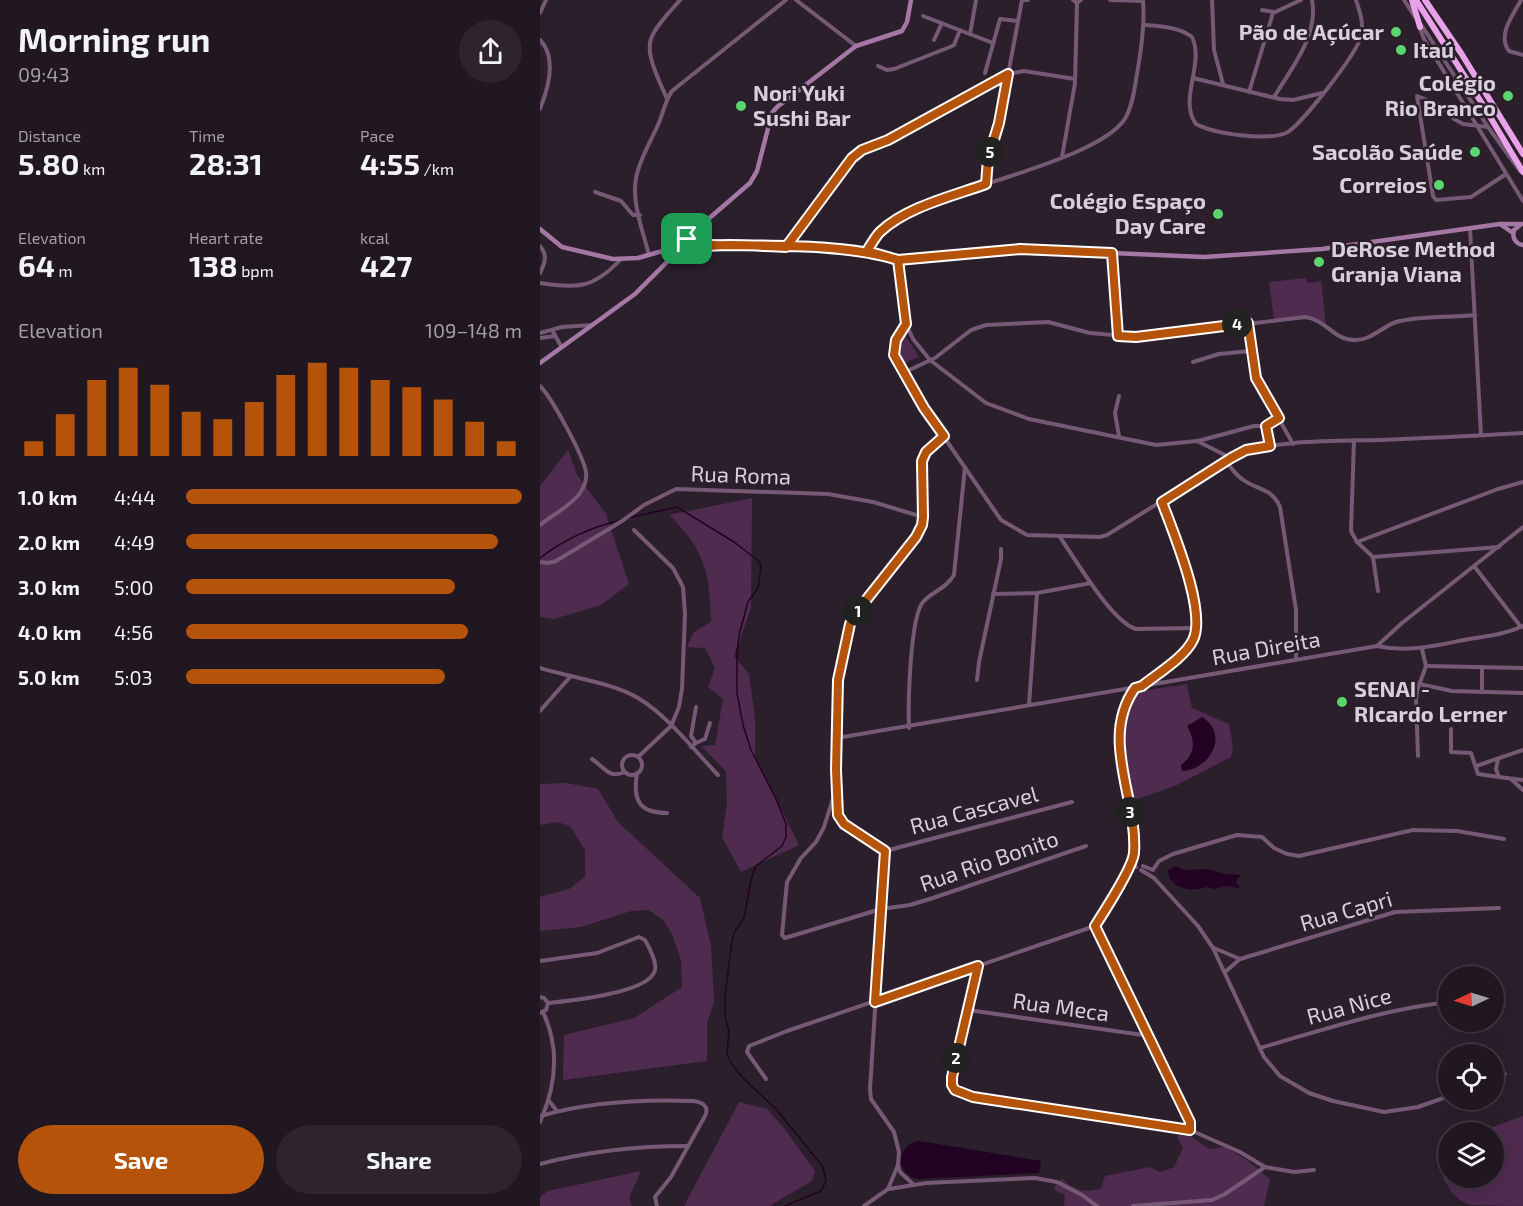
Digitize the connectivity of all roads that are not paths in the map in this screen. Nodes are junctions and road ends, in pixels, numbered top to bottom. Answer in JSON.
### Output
{"nodes":[{"id":1,"x":546,"y":0,"type":"edge"},
{"id":2,"x":680,"y":0,"type":"edge"},
{"id":3,"x":786,"y":0,"type":"edge"},
{"id":4,"x":796,"y":0,"type":"edge"},
{"id":5,"x":911,"y":0,"type":"edge"},
{"id":6,"x":976,"y":0,"type":"edge"},
{"id":7,"x":1022,"y":0,"type":"edge"},
{"id":8,"x":1028,"y":0,"type":"edge"},
{"id":9,"x":1110,"y":0,"type":"edge"},
{"id":10,"x":1212,"y":0,"type":"edge"},
{"id":11,"x":1300,"y":0,"type":"edge"},
{"id":12,"x":1312,"y":0,"type":"edge"},
{"id":13,"x":1356,"y":0,"type":"edge"},
{"id":14,"x":1404,"y":0,"type":"edge"},
{"id":15,"x":1414,"y":0,"type":"edge"},
{"id":16,"x":1425,"y":0,"type":"edge"},
{"id":17,"x":1521,"y":0,"type":"edge"},
{"id":18,"x":1077,"y":1,"type":"edge"},
{"id":19,"x":1143,"y":1,"type":"edge"},
{"id":20,"x":1262,"y":10,"type":"dead end"},
{"id":21,"x":1273,"y":12,"type":"junction"},
{"id":22,"x":540,"y":13,"type":"edge"},
{"id":23,"x":923,"y":16,"type":"dead end"},
{"id":24,"x":1018,"y":21,"type":"junction"},
{"id":25,"x":942,"y":24,"type":"junction"},
{"id":26,"x":1144,"y":25,"type":"junction"},
{"id":27,"x":1420,"y":25,"type":"junction"},
{"id":28,"x":960,"y":30,"type":"junction"},
{"id":29,"x":970,"y":34,"type":"junction"},
{"id":30,"x":540,"y":39,"type":"edge"},
{"id":31,"x":934,"y":40,"type":"dead end"},
{"id":32,"x":993,"y":43,"type":"junction"},
{"id":33,"x":856,"y":46,"type":"junction"},
{"id":34,"x":1523,"y":55,"type":"edge"},
{"id":35,"x":878,"y":66,"type":"dead end"},
{"id":36,"x":984,"y":73,"type":"dead end"},
{"id":37,"x":1008,"y":74,"type":"junction"},
{"id":38,"x":1193,"y":78,"type":"junction"},
{"id":39,"x":1075,"y":80,"type":"junction"},
{"id":40,"x":1223,"y":85,"type":"junction"},
{"id":41,"x":1249,"y":92,"type":"junction"},
{"id":42,"x":1322,"y":92,"type":"junction"},
{"id":43,"x":1274,"y":98,"type":"junction"},
{"id":44,"x":667,"y":99,"type":"junction"},
{"id":45,"x":540,"y":109,"type":"edge"},
{"id":46,"x":1475,"y":125,"type":"junction"},
{"id":47,"x":1488,"y":127,"type":"junction"},
{"id":48,"x":1523,"y":154,"type":"edge"},
{"id":49,"x":1062,"y":157,"type":"junction"},
{"id":50,"x":1523,"y":173,"type":"edge"},
{"id":51,"x":1506,"y":174,"type":"junction"},
{"id":52,"x":986,"y":184,"type":"junction"},
{"id":53,"x":595,"y":192,"type":"dead end"},
{"id":54,"x":1523,"y":201,"type":"edge"},
{"id":55,"x":639,"y":215,"type":"junction"},
{"id":56,"x":1500,"y":224,"type":"junction"},
{"id":57,"x":1522,"y":224,"type":"edge"},
{"id":58,"x":1470,"y":228,"type":"junction"},
{"id":59,"x":540,"y":229,"type":"edge"},
{"id":60,"x":1513,"y":233,"type":"junction"},
{"id":61,"x":687,"y":239,"type":"junction"},
{"id":62,"x":1523,"y":245,"type":"edge"},
{"id":63,"x":540,"y":246,"type":"edge"},
{"id":64,"x":786,"y":247,"type":"junction"},
{"id":65,"x":684,"y":248,"type":"junction"},
{"id":66,"x":677,"y":250,"type":"junction"},
{"id":67,"x":867,"y":251,"type":"junction"},
{"id":68,"x":1112,"y":253,"type":"junction"},
{"id":69,"x":649,"y":255,"type":"junction"},
{"id":70,"x":620,"y":260,"type":"junction"},
{"id":71,"x":898,"y":260,"type":"junction"},
{"id":72,"x":540,"y":273,"type":"edge"},
{"id":73,"x":540,"y":283,"type":"edge"},
{"id":74,"x":1475,"y":315,"type":"junction"},
{"id":75,"x":1248,"y":323,"type":"junction"},
{"id":76,"x":906,"y":324,"type":"junction"},
{"id":77,"x":592,"y":325,"type":"junction"},
{"id":78,"x":552,"y":330,"type":"junction"},
{"id":79,"x":540,"y":333,"type":"edge"},
{"id":80,"x":555,"y":336,"type":"junction"},
{"id":81,"x":1118,"y":336,"type":"junction"},
{"id":82,"x":540,"y":338,"type":"edge"},
{"id":83,"x":561,"y":346,"type":"junction"},
{"id":84,"x":1251,"y":351,"type":"junction"},
{"id":85,"x":930,"y":360,"type":"junction"},
{"id":86,"x":540,"y":363,"type":"edge"},
{"id":87,"x":1193,"y":363,"type":"dead end"},
{"id":88,"x":903,"y":373,"type":"junction"},
{"id":89,"x":540,"y":386,"type":"edge"},
{"id":90,"x":1119,"y":396,"type":"dead end"},
{"id":91,"x":1279,"y":418,"type":"junction"},
{"id":92,"x":1266,"y":426,"type":"junction"},
{"id":93,"x":1116,"y":427,"type":"junction"},
{"id":94,"x":1523,"y":434,"type":"edge"},
{"id":95,"x":1110,"y":435,"type":"junction"},
{"id":96,"x":1481,"y":435,"type":"junction"},
{"id":97,"x":944,"y":436,"type":"junction"},
{"id":98,"x":1119,"y":437,"type":"junction"},
{"id":99,"x":1197,"y":441,"type":"junction"},
{"id":100,"x":1354,"y":441,"type":"junction"},
{"id":101,"x":1293,"y":444,"type":"junction"},
{"id":102,"x":1270,"y":446,"type":"junction"},
{"id":103,"x":1228,"y":459,"type":"junction"},
{"id":104,"x":965,"y":467,"type":"junction"},
{"id":105,"x":1523,"y":482,"type":"edge"},
{"id":106,"x":1162,"y":502,"type":"junction"},
{"id":107,"x":923,"y":517,"type":"junction"},
{"id":108,"x":540,"y":525,"type":"edge"},
{"id":109,"x":1523,"y":527,"type":"edge"},
{"id":110,"x":633,"y":530,"type":"dead end"},
{"id":111,"x":1059,"y":536,"type":"junction"},
{"id":112,"x":1357,"y":542,"type":"junction"},
{"id":113,"x":1499,"y":547,"type":"junction"},
{"id":114,"x":1001,"y":549,"type":"dead end"},
{"id":115,"x":1373,"y":557,"type":"junction"},
{"id":116,"x":540,"y":562,"type":"edge"},
{"id":117,"x":1474,"y":566,"type":"junction"},
{"id":118,"x":1091,"y":583,"type":"junction"},
{"id":119,"x":1378,"y":591,"type":"dead end"},
{"id":120,"x":1037,"y":593,"type":"junction"},
{"id":121,"x":993,"y":594,"type":"junction"},
{"id":122,"x":1522,"y":627,"type":"edge"},
{"id":123,"x":1196,"y":628,"type":"junction"},
{"id":124,"x":1377,"y":646,"type":"junction"},
{"id":125,"x":1422,"y":649,"type":"junction"},
{"id":126,"x":1296,"y":660,"type":"junction"},
{"id":127,"x":1426,"y":666,"type":"junction"},
{"id":128,"x":1482,"y":667,"type":"junction"},
{"id":129,"x":540,"y":668,"type":"edge"},
{"id":130,"x":1523,"y":668,"type":"edge"},
{"id":131,"x":570,"y":677,"type":"junction"},
{"id":132,"x":977,"y":680,"type":"dead end"},
{"id":133,"x":1419,"y":684,"type":"junction"},
{"id":134,"x":1142,"y":686,"type":"junction"},
{"id":135,"x":1135,"y":688,"type":"junction"},
{"id":136,"x":1482,"y":692,"type":"junction"},
{"id":137,"x":1523,"y":693,"type":"edge"},
{"id":138,"x":1029,"y":705,"type":"junction"},
{"id":139,"x":696,"y":707,"type":"dead end"},
{"id":140,"x":540,"y":711,"type":"edge"},
{"id":141,"x":710,"y":723,"type":"dead end"},
{"id":142,"x":671,"y":726,"type":"junction"},
{"id":143,"x":909,"y":728,"type":"junction"},
{"id":144,"x":1451,"y":729,"type":"dead end"},
{"id":145,"x":837,"y":738,"type":"junction"},
{"id":146,"x":696,"y":743,"type":"junction"},
{"id":147,"x":691,"y":747,"type":"junction"},
{"id":148,"x":1523,"y":750,"type":"edge"},
{"id":149,"x":1418,"y":756,"type":"dead end"},
{"id":150,"x":638,"y":757,"type":"junction"},
{"id":151,"x":592,"y":759,"type":"dead end"},
{"id":152,"x":1498,"y":759,"type":"junction"},
{"id":153,"x":1476,"y":766,"type":"junction"},
{"id":154,"x":625,"y":772,"type":"junction"},
{"id":155,"x":637,"y":773,"type":"junction"},
{"id":156,"x":718,"y":775,"type":"dead end"},
{"id":157,"x":1499,"y":777,"type":"junction"},
{"id":158,"x":1511,"y":779,"type":"junction"},
{"id":159,"x":1523,"y":780,"type":"edge"},
{"id":160,"x":836,"y":787,"type":"junction"},
{"id":161,"x":1523,"y":790,"type":"edge"},
{"id":162,"x":1072,"y":802,"type":"dead end"},
{"id":163,"x":667,"y":813,"type":"dead end"},
{"id":164,"x":1504,"y":839,"type":"dead end"},
{"id":165,"x":1086,"y":846,"type":"dead end"},
{"id":166,"x":885,"y":851,"type":"junction"},
{"id":167,"x":1134,"y":856,"type":"junction"},
{"id":168,"x":1131,"y":863,"type":"junction"},
{"id":169,"x":1140,"y":867,"type":"junction"},
{"id":170,"x":1499,"y":908,"type":"dead end"},
{"id":171,"x":881,"y":909,"type":"junction"},
{"id":172,"x":1095,"y":926,"type":"junction"},
{"id":173,"x":1213,"y":948,"type":"junction"},
{"id":174,"x":1240,"y":959,"type":"junction"},
{"id":175,"x":540,"y":961,"type":"edge"},
{"id":176,"x":978,"y":966,"type":"junction"},
{"id":177,"x":1225,"y":972,"type":"junction"},
{"id":178,"x":540,"y":997,"type":"edge"},
{"id":179,"x":875,"y":1002,"type":"junction"},
{"id":180,"x":548,"y":1004,"type":"junction"},
{"id":181,"x":1438,"y":1004,"type":"edge"},
{"id":182,"x":968,"y":1010,"type":"junction"},
{"id":183,"x":542,"y":1012,"type":"edge"},
{"id":184,"x":1150,"y":1036,"type":"junction"},
{"id":185,"x":1260,"y":1048,"type":"junction"},
{"id":186,"x":766,"y":1079,"type":"dead end"},
{"id":187,"x":1438,"y":1100,"type":"edge"},
{"id":188,"x":549,"y":1101,"type":"junction"},
{"id":189,"x":557,"y":1112,"type":"junction"},
{"id":190,"x":541,"y":1116,"type":"edge"},
{"id":191,"x":540,"y":1122,"type":"edge"},
{"id":192,"x":1190,"y":1130,"type":"junction"},
{"id":193,"x":688,"y":1146,"type":"junction"},
{"id":194,"x":540,"y":1164,"type":"edge"},
{"id":195,"x":898,"y":1165,"type":"junction"},
{"id":196,"x":1265,"y":1167,"type":"junction"},
{"id":197,"x":1314,"y":1170,"type":"dead end"},
{"id":198,"x":913,"y":1185,"type":"junction"},
{"id":199,"x":888,"y":1189,"type":"junction"},
{"id":200,"x":657,"y":1206,"type":"edge"},
{"id":201,"x":864,"y":1206,"type":"edge"},
{"id":202,"x":1097,"y":1206,"type":"edge"},
{"id":203,"x":1133,"y":1206,"type":"edge"}],
"edges":[{"from":1,"to":22,"type":"street"},
{"from":2,"to":44,"type":"street"},
{"from":3,"to":44,"type":"street"},
{"from":4,"to":33,"type":"street"},
{"from":5,"to":33,"type":"main road"},
{"from":6,"to":29,"type":"street"},
{"from":7,"to":8,"type":"street"},
{"from":7,"to":24,"type":"street"},
{"from":9,"to":19,"type":"street"},
{"from":10,"to":40,"type":"street"},
{"from":11,"to":21,"type":"street"},
{"from":12,"to":43,"type":"street"},
{"from":13,"to":42,"type":"street"},
{"from":14,"to":27,"type":"street"},
{"from":15,"to":27,"type":"highway"},
{"from":15,"to":50,"type":"highway"},
{"from":16,"to":48,"type":"highway"},
{"from":17,"to":34,"type":"street"},
{"from":18,"to":39,"type":"street"},
{"from":19,"to":26,"type":"street"},
{"from":20,"to":21,"type":"street"},
{"from":21,"to":41,"type":"street"},
{"from":23,"to":25,"type":"street"},
{"from":24,"to":32,"type":"street"},
{"from":24,"to":37,"type":"street"},
{"from":25,"to":28,"type":"street"},
{"from":25,"to":31,"type":"street"},
{"from":26,"to":38,"type":"street"},
{"from":26,"to":49,"type":"street"},
{"from":27,"to":46,"type":"street"},
{"from":27,"to":47,"type":"street"},
{"from":28,"to":29,"type":"street"},
{"from":28,"to":35,"type":"street"},
{"from":29,"to":32,"type":"street"},
{"from":30,"to":45,"type":"street"},
{"from":32,"to":36,"type":"street"},
{"from":33,"to":61,"type":"main road"},
{"from":37,"to":39,"type":"street"},
{"from":37,"to":52,"type":"street"},
{"from":37,"to":64,"type":"street"},
{"from":38,"to":40,"type":"street"},
{"from":38,"to":42,"type":"street"},
{"from":39,"to":49,"type":"street"},
{"from":40,"to":41,"type":"street"},
{"from":41,"to":43,"type":"street"},
{"from":42,"to":43,"type":"street"},
{"from":44,"to":55,"type":"street"},
{"from":46,"to":47,"type":"street"},
{"from":46,"to":51,"type":"street"},
{"from":46,"to":51,"type":"street"},
{"from":47,"to":50,"type":"street"},
{"from":49,"to":52,"type":"street"},
{"from":51,"to":54,"type":"street"},
{"from":52,"to":67,"type":"street"},
{"from":53,"to":55,"type":"street"},
{"from":55,"to":69,"type":"street"},
{"from":56,"to":57,"type":"main road"},
{"from":56,"to":58,"type":"main road"},
{"from":56,"to":60,"type":"main road"},
{"from":57,"to":60,"type":"main road"},
{"from":58,"to":68,"type":"main road"},
{"from":58,"to":74,"type":"street"},
{"from":59,"to":70,"type":"main road"},
{"from":60,"to":62,"type":"main road"},
{"from":61,"to":65,"type":"main road"},
{"from":61,"to":66,"type":"main road"},
{"from":63,"to":72,"type":"street"},
{"from":64,"to":65,"type":"main road"},
{"from":64,"to":67,"type":"main road"},
{"from":65,"to":66,"type":"main road"},
{"from":66,"to":69,"type":"main road"},
{"from":66,"to":77,"type":"main road"},
{"from":67,"to":71,"type":"main road"},
{"from":68,"to":71,"type":"main road"},
{"from":68,"to":81,"type":"street"},
{"from":69,"to":70,"type":"main road"},
{"from":70,"to":73,"type":"street"},
{"from":71,"to":76,"type":"street"},
{"from":74,"to":75,"type":"street"},
{"from":74,"to":96,"type":"street"},
{"from":75,"to":81,"type":"street"},
{"from":75,"to":84,"type":"street"},
{"from":76,"to":85,"type":"street"},
{"from":76,"to":88,"type":"street"},
{"from":77,"to":78,"type":"street"},
{"from":77,"to":83,"type":"main road"},
{"from":78,"to":79,"type":"street"},
{"from":78,"to":80,"type":"street"},
{"from":80,"to":82,"type":"street"},
{"from":80,"to":83,"type":"street"},
{"from":81,"to":85,"type":"street"},
{"from":83,"to":86,"type":"main road"},
{"from":84,"to":87,"type":"street"},
{"from":84,"to":91,"type":"street"},
{"from":85,"to":88,"type":"street"},
{"from":85,"to":95,"type":"street"},
{"from":88,"to":97,"type":"street"},
{"from":89,"to":108,"type":"street"},
{"from":90,"to":93,"type":"street"},
{"from":91,"to":92,"type":"street"},
{"from":91,"to":101,"type":"street"},
{"from":92,"to":99,"type":"street"},
{"from":92,"to":102,"type":"street"},
{"from":93,"to":95,"type":"street"},
{"from":93,"to":98,"type":"street"},
{"from":94,"to":96,"type":"street"},
{"from":95,"to":98,"type":"street"},
{"from":96,"to":100,"type":"street"},
{"from":97,"to":104,"type":"street"},
{"from":97,"to":107,"type":"street"},
{"from":98,"to":99,"type":"street"},
{"from":99,"to":103,"type":"street"},
{"from":100,"to":101,"type":"street"},
{"from":100,"to":112,"type":"street"},
{"from":101,"to":102,"type":"street"},
{"from":102,"to":103,"type":"street"},
{"from":103,"to":106,"type":"street"},
{"from":103,"to":126,"type":"street"},
{"from":104,"to":111,"type":"street"},
{"from":104,"to":143,"type":"street"},
{"from":105,"to":112,"type":"street"},
{"from":106,"to":111,"type":"street"},
{"from":106,"to":123,"type":"street"},
{"from":107,"to":116,"type":"street","name":"Rua Roma"},
{"from":107,"to":145,"type":"street"},
{"from":109,"to":113,"type":"street"},
{"from":110,"to":142,"type":"street"},
{"from":111,"to":118,"type":"street"},
{"from":112,"to":115,"type":"street"},
{"from":113,"to":115,"type":"street"},
{"from":113,"to":117,"type":"street"},
{"from":114,"to":121,"type":"street"},
{"from":115,"to":119,"type":"street"},
{"from":117,"to":122,"type":"street"},
{"from":117,"to":124,"type":"street"},
{"from":118,"to":120,"type":"street"},
{"from":118,"to":123,"type":"street"},
{"from":120,"to":121,"type":"street"},
{"from":120,"to":138,"type":"street"},
{"from":121,"to":132,"type":"street"},
{"from":122,"to":125,"type":"street","name":"Rua Direita"},
{"from":123,"to":134,"type":"street"},
{"from":124,"to":125,"type":"street","name":"Rua Direita"},
{"from":124,"to":126,"type":"street","name":"Rua Direita"},
{"from":125,"to":127,"type":"street"},
{"from":126,"to":134,"type":"street","name":"Rua Direita"},
{"from":127,"to":128,"type":"street"},
{"from":127,"to":133,"type":"street"},
{"from":128,"to":130,"type":"street"},
{"from":128,"to":136,"type":"street"},
{"from":129,"to":131,"type":"street"},
{"from":131,"to":140,"type":"street"},
{"from":131,"to":142,"type":"street"},
{"from":133,"to":136,"type":"street"},
{"from":133,"to":149,"type":"street"},
{"from":134,"to":135,"type":"street","name":"Rua Direita"},
{"from":135,"to":138,"type":"street","name":"Rua Direita"},
{"from":135,"to":167,"type":"street"},
{"from":136,"to":137,"type":"street"},
{"from":138,"to":143,"type":"street","name":"Rua Direita"},
{"from":139,"to":146,"type":"street"},
{"from":141,"to":146,"type":"street"},
{"from":142,"to":147,"type":"street"},
{"from":142,"to":150,"type":"street"},
{"from":143,"to":145,"type":"street","name":"Rua Direita"},
{"from":144,"to":153,"type":"street"},
{"from":145,"to":160,"type":"street"},
{"from":146,"to":147,"type":"street"},
{"from":147,"to":156,"type":"street"},
{"from":148,"to":152,"type":"street"},
{"from":150,"to":154,"type":"street"},
{"from":150,"to":155,"type":"street"},
{"from":151,"to":154,"type":"street"},
{"from":152,"to":153,"type":"street"},
{"from":152,"to":157,"type":"street"},
{"from":153,"to":157,"type":"street"},
{"from":154,"to":155,"type":"street"},
{"from":155,"to":163,"type":"street"},
{"from":157,"to":158,"type":"street"},
{"from":158,"to":159,"type":"street"},
{"from":158,"to":161,"type":"street"},
{"from":160,"to":166,"type":"street"},
{"from":160,"to":171,"type":"street","name":"Rua Rio Bonito"},
{"from":162,"to":166,"type":"street","name":"Rua Cascavel"},
{"from":164,"to":169,"type":"street"},
{"from":165,"to":171,"type":"street","name":"Rua Rio Bonito"},
{"from":166,"to":171,"type":"street"},
{"from":167,"to":168,"type":"street"},
{"from":167,"to":169,"type":"street"},
{"from":168,"to":169,"type":"street"},
{"from":168,"to":172,"type":"street"},
{"from":169,"to":173,"type":"street"},
{"from":170,"to":174,"type":"street","name":"Rua Capri"},
{"from":171,"to":179,"type":"street"},
{"from":172,"to":176,"type":"street"},
{"from":172,"to":184,"type":"street"},
{"from":173,"to":174,"type":"street"},
{"from":173,"to":177,"type":"street"},
{"from":174,"to":177,"type":"street"},
{"from":175,"to":180,"type":"street"},
{"from":176,"to":179,"type":"street"},
{"from":176,"to":182,"type":"street"},
{"from":177,"to":185,"type":"street"},
{"from":178,"to":180,"type":"street"},
{"from":179,"to":186,"type":"street"},
{"from":179,"to":195,"type":"street"},
{"from":180,"to":183,"type":"street"},
{"from":181,"to":185,"type":"street","name":"Rua Nice"},
{"from":182,"to":184,"type":"street","name":"Rua Meca"},
{"from":182,"to":192,"type":"street"},
{"from":183,"to":188,"type":"street"},
{"from":184,"to":192,"type":"street"},
{"from":185,"to":187,"type":"street"},
{"from":188,"to":189,"type":"street"},
{"from":188,"to":190,"type":"street"},
{"from":189,"to":190,"type":"street"},
{"from":189,"to":193,"type":"street"},
{"from":190,"to":191,"type":"street"},
{"from":192,"to":196,"type":"street"},
{"from":193,"to":194,"type":"street"},
{"from":193,"to":200,"type":"street"},
{"from":195,"to":198,"type":"street"},
{"from":195,"to":199,"type":"street"},
{"from":196,"to":197,"type":"street"},
{"from":196,"to":203,"type":"street"},
{"from":198,"to":199,"type":"street"},
{"from":198,"to":202,"type":"street"},
{"from":199,"to":201,"type":"street"}]}
